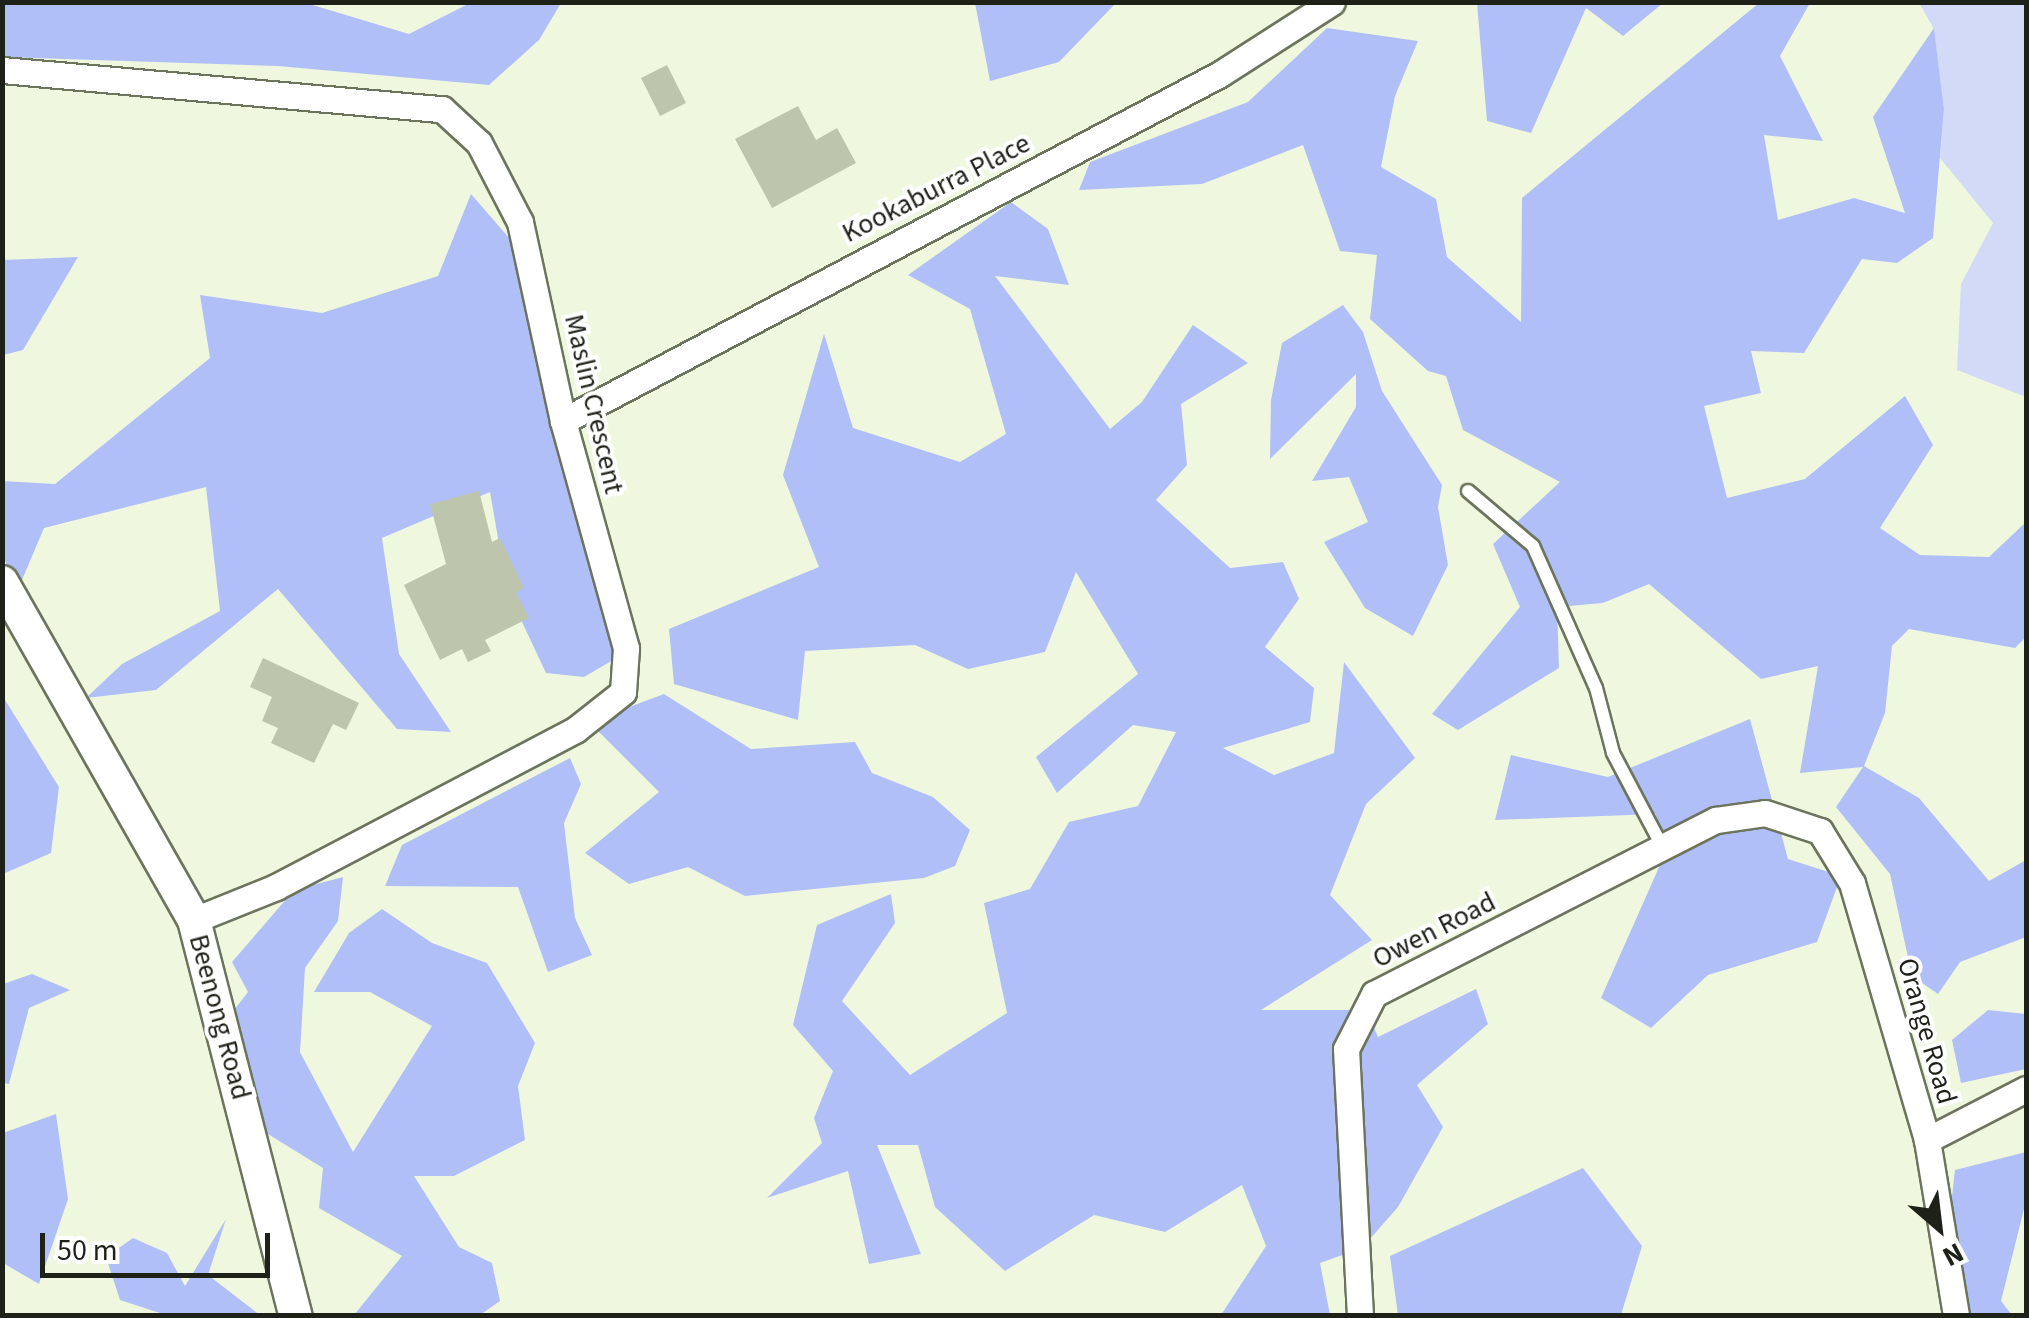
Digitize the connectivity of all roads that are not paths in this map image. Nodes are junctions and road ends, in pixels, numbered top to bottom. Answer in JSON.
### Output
{"nodes":[{"id":1,"x":1332,"y":2,"type":"edge"},
{"id":2,"x":2,"y":70,"type":"edge"},
{"id":3,"x":563,"y":421,"type":"junction"},
{"id":4,"x":1468,"y":491,"type":"dead end"},
{"id":5,"x":2,"y":582,"type":"edge"},
{"id":6,"x":1765,"y":813,"type":"joint"},
{"id":7,"x":1662,"y":848,"type":"junction"},
{"id":8,"x":194,"y":920,"type":"junction"},
{"id":9,"x":2026,"y":1089,"type":"edge"},
{"id":10,"x":1927,"y":1140,"type":"junction"},
{"id":11,"x":296,"y":1316,"type":"edge"},
{"id":12,"x":1360,"y":1316,"type":"edge"},
{"id":13,"x":1956,"y":1316,"type":"edge"}],
"edges":[{"from":1,"to":3,"type":"street","name":"Kookaburra Place"},
{"from":2,"to":3,"type":"street","name":"Maslin Crescent"},
{"from":3,"to":8,"type":"street","name":"Maslin Crescent"},
{"from":4,"to":7,"type":"lane"},
{"from":5,"to":8,"type":"street","name":"Beenong Road"},
{"from":6,"to":7,"type":"street","name":"Owen Road"},
{"from":6,"to":10,"type":"street","name":"Orange Road"},
{"from":7,"to":12,"type":"street","name":"Owen Road"},
{"from":8,"to":11,"type":"street","name":"Beenong Road"},
{"from":9,"to":10,"type":"street"},
{"from":10,"to":13,"type":"street","name":"Orange Road"}]}
